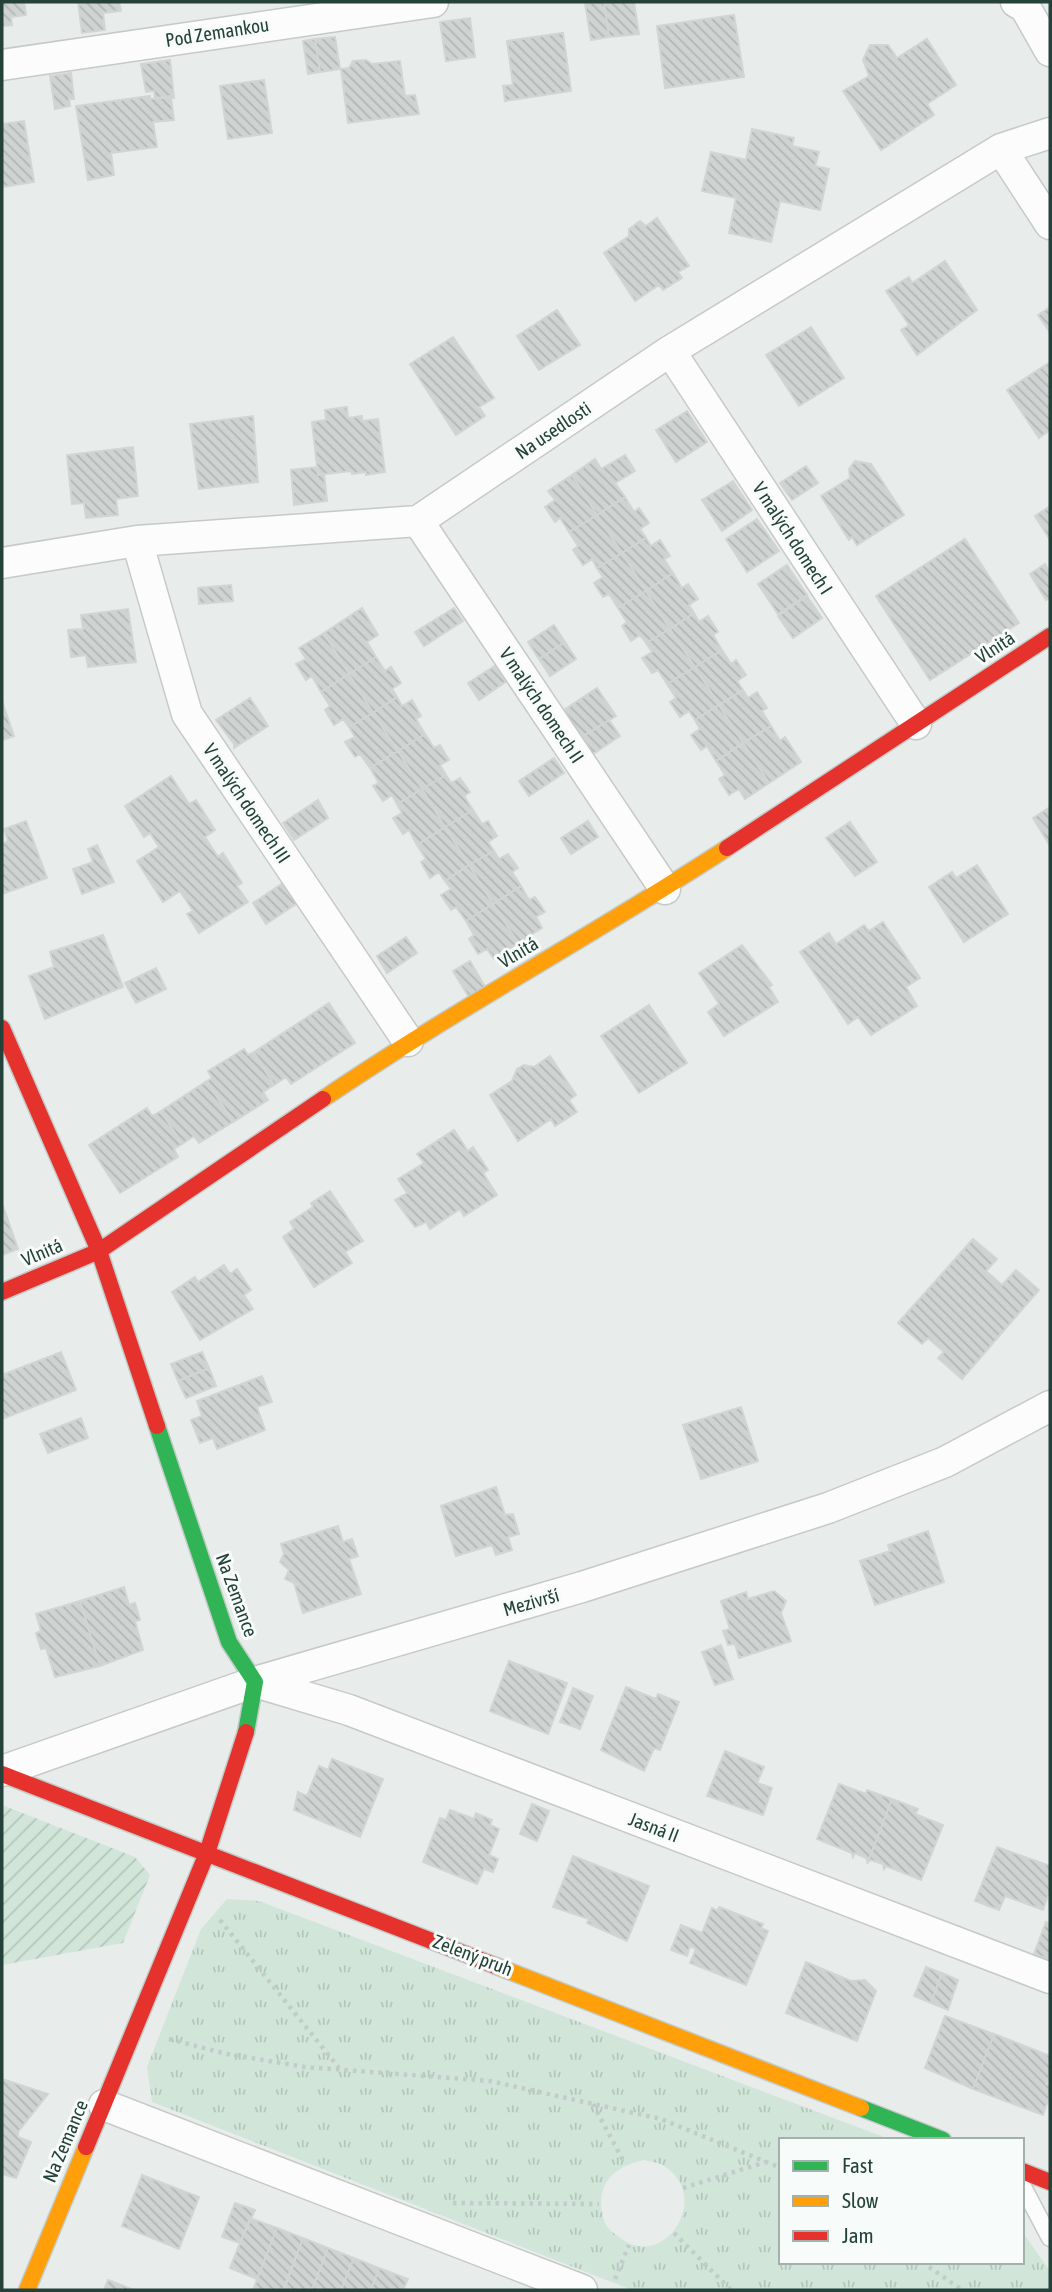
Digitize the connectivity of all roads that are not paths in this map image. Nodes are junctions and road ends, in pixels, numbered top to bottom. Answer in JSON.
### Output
{"nodes":[{"id":1,"x":433,"y":2,"type":"edge"},
{"id":2,"x":1016,"y":2,"type":"edge"},
{"id":3,"x":1050,"y":51,"type":"edge"},
{"id":4,"x":2,"y":65,"type":"edge"},
{"id":5,"x":1050,"y":133,"type":"edge"},
{"id":6,"x":1001,"y":149,"type":"junction"},
{"id":7,"x":1050,"y":224,"type":"edge"},
{"id":8,"x":670,"y":351,"type":"junction"},
{"id":9,"x":418,"y":521,"type":"junction"},
{"id":10,"x":136,"y":541,"type":"junction"},
{"id":11,"x":2,"y":563,"type":"edge"},
{"id":12,"x":1050,"y":636,"type":"edge"},
{"id":13,"x":916,"y":724,"type":"junction"},
{"id":14,"x":665,"y":889,"type":"junction"},
{"id":15,"x":2,"y":1028,"type":"edge"},
{"id":16,"x":408,"y":1041,"type":"junction"},
{"id":17,"x":99,"y":1251,"type":"junction"},
{"id":18,"x":2,"y":1292,"type":"edge"},
{"id":19,"x":1050,"y":1406,"type":"edge"},
{"id":20,"x":255,"y":1682,"type":"junction"},
{"id":21,"x":2,"y":1772,"type":"edge"},
{"id":22,"x":207,"y":1853,"type":"junction"},
{"id":23,"x":1050,"y":1978,"type":"edge"},
{"id":24,"x":104,"y":2105,"type":"junction"},
{"id":25,"x":938,"y":2138,"type":"edge"},
{"id":26,"x":1024,"y":2172,"type":"edge"},
{"id":27,"x":1050,"y":2182,"type":"edge"},
{"id":28,"x":1024,"y":2190,"type":"edge"},
{"id":29,"x":1050,"y":2238,"type":"edge"},
{"id":30,"x":27,"y":2290,"type":"edge"},
{"id":31,"x":582,"y":2290,"type":"edge"}],
"edges":[{"from":1,"to":4,"type":"street","name":"Pod Zemankou"},
{"from":2,"to":3,"type":"street"},
{"from":5,"to":6,"type":"street","name":"Na usedlosti"},
{"from":6,"to":7,"type":"street"},
{"from":6,"to":8,"type":"street","name":"Na usedlosti"},
{"from":8,"to":9,"type":"street","name":"Na usedlosti"},
{"from":8,"to":13,"type":"street","name":"V malých domech I"},
{"from":9,"to":10,"type":"street","name":"Na usedlosti"},
{"from":9,"to":14,"type":"street","name":"V malých domech II"},
{"from":10,"to":11,"type":"street","name":"Na usedlosti"},
{"from":10,"to":16,"type":"street","name":"V malých domech III"},
{"from":12,"to":13,"type":"street","name":"Vlnitá"},
{"from":13,"to":14,"type":"street","name":"Vlnitá"},
{"from":14,"to":16,"type":"street","name":"Vlnitá"},
{"from":15,"to":17,"type":"street","name":"Na Zemance"},
{"from":16,"to":17,"type":"street","name":"Vlnitá"},
{"from":17,"to":18,"type":"street","name":"Vlnitá"},
{"from":17,"to":20,"type":"street","name":"Na Zemance"},
{"from":19,"to":20,"type":"street","name":"Mezivrší"},
{"from":20,"to":21,"type":"street","name":"Mezivrší"},
{"from":20,"to":22,"type":"street","name":"Na Zemance"},
{"from":20,"to":23,"type":"street","name":"Jasná II"},
{"from":21,"to":22,"type":"street","name":"Zelený pruh"},
{"from":22,"to":24,"type":"street","name":"Na Zemance"},
{"from":22,"to":25,"type":"street","name":"Zelený pruh"},
{"from":24,"to":30,"type":"street","name":"Na Zemance"},
{"from":24,"to":31,"type":"street"},
{"from":26,"to":27,"type":"street"},
{"from":28,"to":29,"type":"lane"}]}
